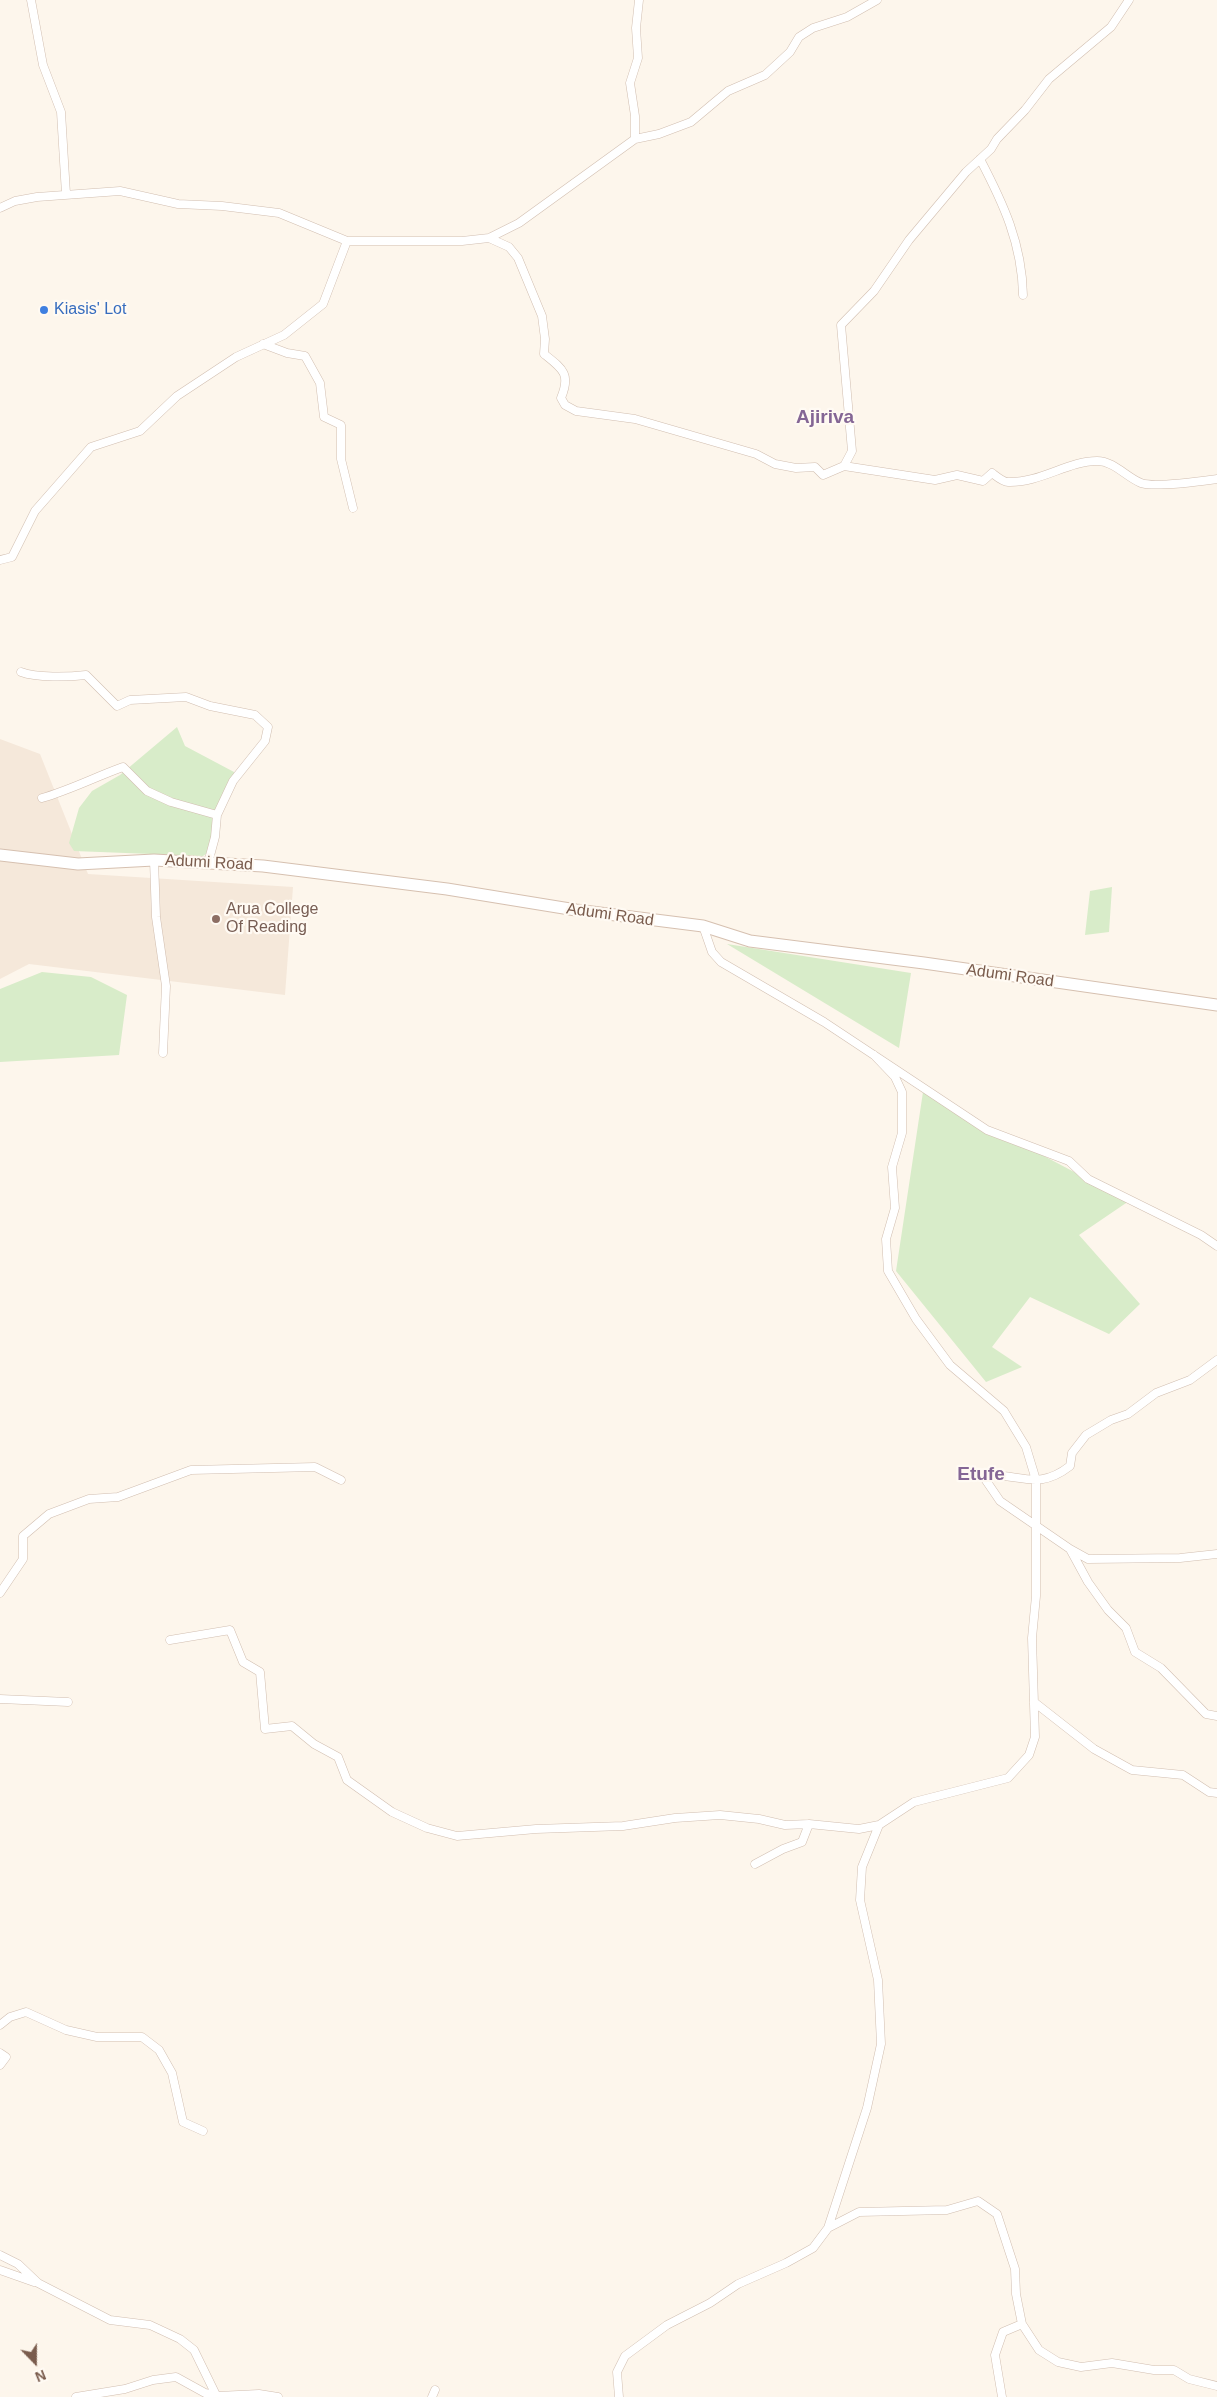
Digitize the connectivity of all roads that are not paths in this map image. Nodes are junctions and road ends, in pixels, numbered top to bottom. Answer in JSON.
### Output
{"nodes":[{"id":1,"x":30,"y":0,"type":"edge"},
{"id":2,"x":639,"y":0,"type":"edge"},
{"id":3,"x":878,"y":0,"type":"edge"},
{"id":4,"x":1129,"y":0,"type":"edge"},
{"id":5,"x":635,"y":139,"type":"junction"},
{"id":6,"x":980,"y":159,"type":"junction"},
{"id":7,"x":66,"y":194,"type":"junction"},
{"id":8,"x":0,"y":208,"type":"edge"},
{"id":9,"x":489,"y":238,"type":"junction"},
{"id":10,"x":347,"y":241,"type":"junction"},
{"id":11,"x":1024,"y":294,"type":"dead end"},
{"id":12,"x":262,"y":344,"type":"junction"},
{"id":13,"x":844,"y":466,"type":"junction"},
{"id":14,"x":1217,"y":479,"type":"edge"},
{"id":15,"x":353,"y":508,"type":"dead end"},
{"id":16,"x":0,"y":560,"type":"edge"},
{"id":17,"x":21,"y":672,"type":"dead end"},
{"id":18,"x":42,"y":798,"type":"dead end"},
{"id":19,"x":217,"y":815,"type":"junction"},
{"id":20,"x":0,"y":855,"type":"edge"},
{"id":21,"x":154,"y":860,"type":"junction"},
{"id":22,"x":208,"y":863,"type":"junction"},
{"id":23,"x":703,"y":926,"type":"junction"},
{"id":24,"x":1217,"y":1006,"type":"edge"},
{"id":25,"x":163,"y":1053,"type":"dead end"},
{"id":26,"x":874,"y":1055,"type":"junction"},
{"id":27,"x":1217,"y":1246,"type":"edge"},
{"id":28,"x":1217,"y":1360,"type":"edge"},
{"id":29,"x":341,"y":1480,"type":"dead end"},
{"id":30,"x":1036,"y":1480,"type":"junction"},
{"id":31,"x":1036,"y":1526,"type":"junction"},
{"id":32,"x":1070,"y":1549,"type":"junction"},
{"id":33,"x":1217,"y":1554,"type":"edge"},
{"id":34,"x":0,"y":1593,"type":"edge"},
{"id":35,"x":170,"y":1640,"type":"dead end"},
{"id":36,"x":0,"y":1699,"type":"edge"},
{"id":37,"x":68,"y":1702,"type":"dead end"},
{"id":38,"x":1034,"y":1702,"type":"junction"},
{"id":39,"x":1217,"y":1716,"type":"edge"},
{"id":40,"x":1217,"y":1793,"type":"edge"},
{"id":41,"x":809,"y":1824,"type":"junction"},
{"id":42,"x":879,"y":1825,"type":"junction"},
{"id":43,"x":755,"y":1864,"type":"dead end"},
{"id":44,"x":0,"y":2025,"type":"edge"},
{"id":45,"x":0,"y":2053,"type":"edge"},
{"id":46,"x":0,"y":2065,"type":"edge"},
{"id":47,"x":203,"y":2131,"type":"dead end"},
{"id":48,"x":828,"y":2228,"type":"junction"},
{"id":49,"x":0,"y":2255,"type":"edge"},
{"id":50,"x":0,"y":2270,"type":"edge"},
{"id":51,"x":38,"y":2283,"type":"junction"},
{"id":52,"x":1022,"y":2324,"type":"junction"},
{"id":53,"x":1217,"y":2386,"type":"edge"},
{"id":54,"x":76,"y":2397,"type":"edge"},
{"id":55,"x":218,"y":2397,"type":"edge"},
{"id":56,"x":278,"y":2397,"type":"edge"},
{"id":57,"x":619,"y":2397,"type":"edge"},
{"id":58,"x":1002,"y":2397,"type":"edge"}],
"edges":[{"from":1,"to":7,"type":"street"},
{"from":2,"to":5,"type":"street"},
{"from":3,"to":5,"type":"street"},
{"from":4,"to":6,"type":"street"},
{"from":5,"to":9,"type":"street"},
{"from":6,"to":11,"type":"street"},
{"from":6,"to":13,"type":"street"},
{"from":7,"to":8,"type":"street"},
{"from":7,"to":10,"type":"street"},
{"from":9,"to":10,"type":"street"},
{"from":9,"to":13,"type":"street"},
{"from":10,"to":12,"type":"street"},
{"from":12,"to":15,"type":"street"},
{"from":12,"to":16,"type":"street"},
{"from":13,"to":14,"type":"street"},
{"from":17,"to":19,"type":"street"},
{"from":18,"to":19,"type":"street"},
{"from":19,"to":22,"type":"street"},
{"from":20,"to":21,"type":"main road","name":"Adumi Road"},
{"from":21,"to":22,"type":"main road","name":"Adumi Road"},
{"from":21,"to":25,"type":"street"},
{"from":22,"to":23,"type":"main road","name":"Adumi Road"},
{"from":23,"to":24,"type":"main road","name":"Adumi Road"},
{"from":23,"to":26,"type":"street"},
{"from":26,"to":27,"type":"street"},
{"from":26,"to":30,"type":"street"},
{"from":28,"to":30,"type":"street"},
{"from":29,"to":34,"type":"street"},
{"from":30,"to":31,"type":"street"},
{"from":30,"to":31,"type":"street"},
{"from":31,"to":32,"type":"street"},
{"from":31,"to":38,"type":"street"},
{"from":32,"to":33,"type":"street"},
{"from":32,"to":39,"type":"street"},
{"from":35,"to":41,"type":"street"},
{"from":36,"to":37,"type":"street"},
{"from":38,"to":40,"type":"street"},
{"from":38,"to":42,"type":"street"},
{"from":41,"to":42,"type":"street"},
{"from":41,"to":43,"type":"street"},
{"from":42,"to":48,"type":"street"},
{"from":44,"to":47,"type":"street"},
{"from":45,"to":46,"type":"street"},
{"from":48,"to":52,"type":"street"},
{"from":48,"to":57,"type":"street"},
{"from":49,"to":51,"type":"street"},
{"from":50,"to":51,"type":"street"},
{"from":51,"to":55,"type":"street"},
{"from":52,"to":53,"type":"street"},
{"from":52,"to":58,"type":"street"},
{"from":54,"to":55,"type":"street"},
{"from":55,"to":56,"type":"street"}]}
